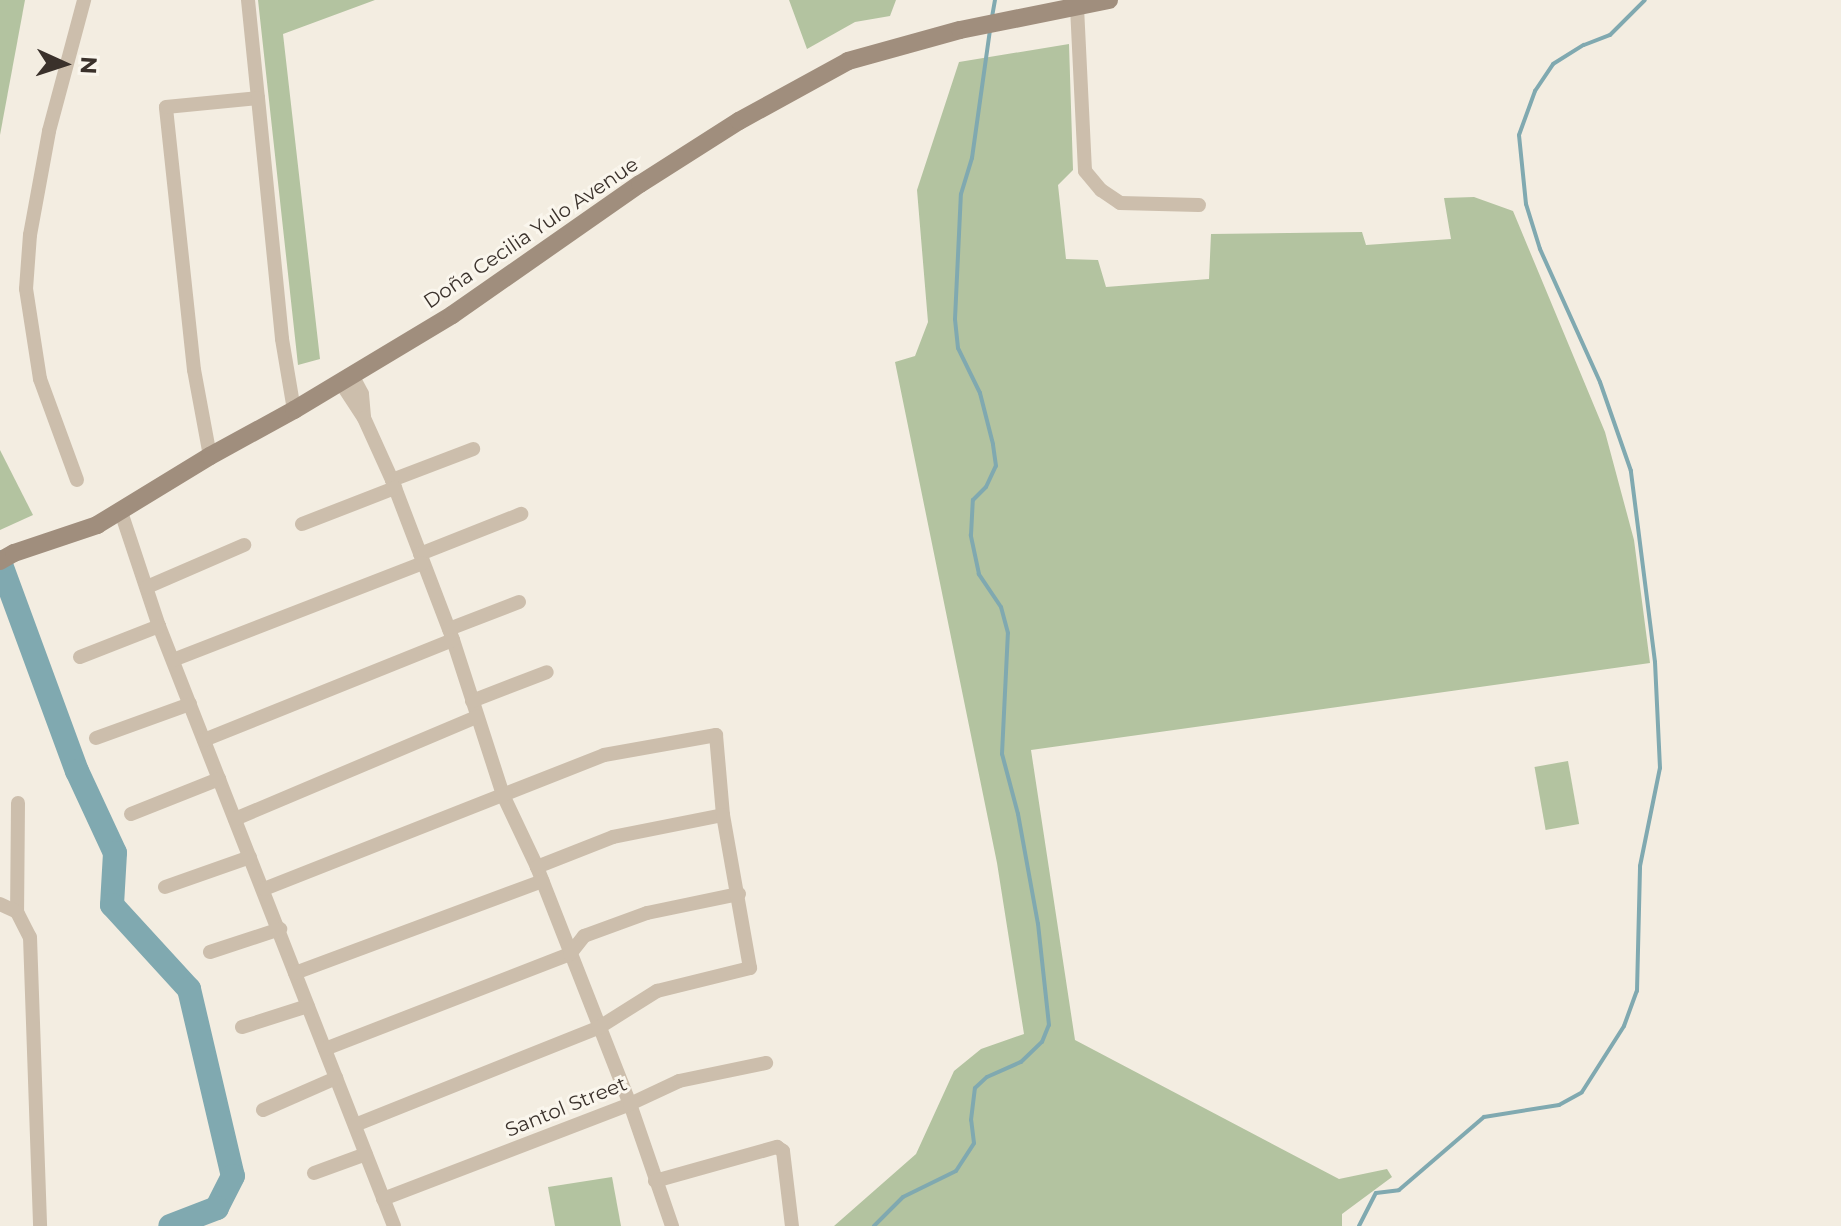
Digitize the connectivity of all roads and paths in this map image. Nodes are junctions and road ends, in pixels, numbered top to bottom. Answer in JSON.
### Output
{"nodes":[{"id":1,"x":84,"y":0,"type":"edge"},
{"id":2,"x":248,"y":0,"type":"edge"},
{"id":3,"x":1109,"y":0,"type":"edge"},
{"id":4,"x":1077,"y":7,"type":"junction"},
{"id":5,"x":258,"y":98,"type":"junction"},
{"id":6,"x":1199,"y":205,"type":"dead end"},
{"id":7,"x":346,"y":379,"type":"junction"},
{"id":8,"x":294,"y":410,"type":"junction"},
{"id":9,"x":473,"y":449,"type":"dead end"},
{"id":10,"x":210,"y":456,"type":"junction"},
{"id":11,"x":77,"y":480,"type":"dead end"},
{"id":12,"x":394,"y":484,"type":"junction"},
{"id":13,"x":121,"y":512,"type":"junction"},
{"id":14,"x":521,"y":514,"type":"dead end"},
{"id":15,"x":302,"y":524,"type":"dead end"},
{"id":16,"x":244,"y":545,"type":"dead end"},
{"id":17,"x":7,"y":557,"type":"edge"},
{"id":18,"x":421,"y":559,"type":"junction"},
{"id":19,"x":147,"y":587,"type":"junction"},
{"id":20,"x":519,"y":602,"type":"dead end"},
{"id":21,"x":159,"y":626,"type":"junction"},
{"id":22,"x":451,"y":635,"type":"junction"},
{"id":23,"x":80,"y":657,"type":"dead end"},
{"id":24,"x":173,"y":660,"type":"junction"},
{"id":25,"x":547,"y":672,"type":"dead end"},
{"id":26,"x":472,"y":701,"type":"junction"},
{"id":27,"x":190,"y":704,"type":"junction"},
{"id":28,"x":477,"y":717,"type":"junction"},
{"id":29,"x":96,"y":738,"type":"dead end"},
{"id":30,"x":204,"y":740,"type":"junction"},
{"id":31,"x":219,"y":779,"type":"junction"},
{"id":32,"x":503,"y":795,"type":"junction"},
{"id":33,"x":18,"y":803,"type":"dead end"},
{"id":34,"x":131,"y":814,"type":"dead end"},
{"id":35,"x":723,"y":815,"type":"junction"},
{"id":36,"x":235,"y":819,"type":"junction"},
{"id":37,"x":250,"y":857,"type":"junction"},
{"id":38,"x":540,"y":874,"type":"junction"},
{"id":39,"x":165,"y":887,"type":"dead end"},
{"id":40,"x":264,"y":889,"type":"junction"},
{"id":41,"x":739,"y":894,"type":"junction"},
{"id":42,"x":0,"y":904,"type":"edge"},
{"id":43,"x":17,"y":912,"type":"junction"},
{"id":44,"x":280,"y":929,"type":"junction"},
{"id":45,"x":210,"y":952,"type":"dead end"},
{"id":46,"x":570,"y":954,"type":"junction"},
{"id":47,"x":295,"y":973,"type":"junction"},
{"id":48,"x":308,"y":1006,"type":"junction"},
{"id":49,"x":242,"y":1027,"type":"dead end"},
{"id":50,"x":598,"y":1028,"type":"junction"},
{"id":51,"x":325,"y":1049,"type":"junction"},
{"id":52,"x":766,"y":1063,"type":"dead end"},
{"id":53,"x":336,"y":1078,"type":"junction"},
{"id":54,"x":630,"y":1104,"type":"junction"},
{"id":55,"x":263,"y":1110,"type":"dead end"},
{"id":56,"x":355,"y":1125,"type":"junction"},
{"id":57,"x":366,"y":1154,"type":"junction"},
{"id":58,"x":314,"y":1173,"type":"dead end"},
{"id":59,"x":655,"y":1181,"type":"junction"},
{"id":60,"x":383,"y":1199,"type":"junction"},
{"id":61,"x":40,"y":1226,"type":"edge"},
{"id":62,"x":394,"y":1226,"type":"edge"},
{"id":63,"x":672,"y":1226,"type":"edge"},
{"id":64,"x":792,"y":1226,"type":"edge"}],
"edges":[{"from":1,"to":11,"type":"street"},
{"from":2,"to":5,"type":"street"},
{"from":3,"to":4,"type":"main road","name":"Doña Cecilia Yulo Avenue"},
{"from":4,"to":6,"type":"street"},
{"from":4,"to":7,"type":"main road","name":"Doña Cecilia Yulo Avenue"},
{"from":5,"to":8,"type":"street"},
{"from":5,"to":10,"type":"street"},
{"from":7,"to":8,"type":"main road","name":"Doña Cecilia Yulo Avenue"},
{"from":7,"to":12,"type":"street"},
{"from":8,"to":10,"type":"main road","name":"Doña Cecilia Yulo Avenue"},
{"from":9,"to":12,"type":"street"},
{"from":10,"to":13,"type":"main road","name":"Doña Cecilia Yulo Avenue"},
{"from":12,"to":15,"type":"street"},
{"from":12,"to":18,"type":"street"},
{"from":13,"to":17,"type":"main road","name":"Doña Cecilia Yulo Avenue"},
{"from":13,"to":19,"type":"street"},
{"from":14,"to":18,"type":"street"},
{"from":16,"to":19,"type":"street"},
{"from":18,"to":22,"type":"street"},
{"from":18,"to":24,"type":"street"},
{"from":19,"to":21,"type":"street"},
{"from":20,"to":22,"type":"street"},
{"from":21,"to":23,"type":"street"},
{"from":21,"to":24,"type":"street"},
{"from":22,"to":26,"type":"street"},
{"from":22,"to":30,"type":"street"},
{"from":24,"to":27,"type":"street"},
{"from":25,"to":26,"type":"street"},
{"from":26,"to":28,"type":"street"},
{"from":27,"to":29,"type":"street"},
{"from":27,"to":30,"type":"street"},
{"from":28,"to":32,"type":"street"},
{"from":28,"to":36,"type":"street"},
{"from":30,"to":31,"type":"street"},
{"from":31,"to":34,"type":"street"},
{"from":31,"to":36,"type":"street"},
{"from":32,"to":35,"type":"street"},
{"from":32,"to":38,"type":"street"},
{"from":32,"to":40,"type":"street"},
{"from":33,"to":43,"type":"street"},
{"from":35,"to":38,"type":"street"},
{"from":35,"to":41,"type":"street"},
{"from":36,"to":37,"type":"street"},
{"from":37,"to":39,"type":"street"},
{"from":37,"to":40,"type":"street"},
{"from":38,"to":46,"type":"street"},
{"from":38,"to":47,"type":"street"},
{"from":40,"to":44,"type":"street"},
{"from":41,"to":46,"type":"street"},
{"from":41,"to":50,"type":"street"},
{"from":42,"to":43,"type":"street"},
{"from":43,"to":61,"type":"street"},
{"from":44,"to":45,"type":"street"},
{"from":44,"to":47,"type":"street"},
{"from":46,"to":50,"type":"street"},
{"from":46,"to":51,"type":"street"},
{"from":47,"to":48,"type":"street"},
{"from":48,"to":49,"type":"street"},
{"from":48,"to":51,"type":"street"},
{"from":50,"to":54,"type":"street"},
{"from":50,"to":56,"type":"street"},
{"from":51,"to":53,"type":"street"},
{"from":52,"to":54,"type":"street","name":"Santol Street"},
{"from":53,"to":55,"type":"street"},
{"from":53,"to":56,"type":"street"},
{"from":54,"to":59,"type":"street"},
{"from":54,"to":60,"type":"street","name":"Santol Street"},
{"from":56,"to":57,"type":"street"},
{"from":57,"to":58,"type":"street"},
{"from":57,"to":60,"type":"street"},
{"from":59,"to":63,"type":"street"},
{"from":59,"to":64,"type":"street"},
{"from":60,"to":62,"type":"street"}]}
